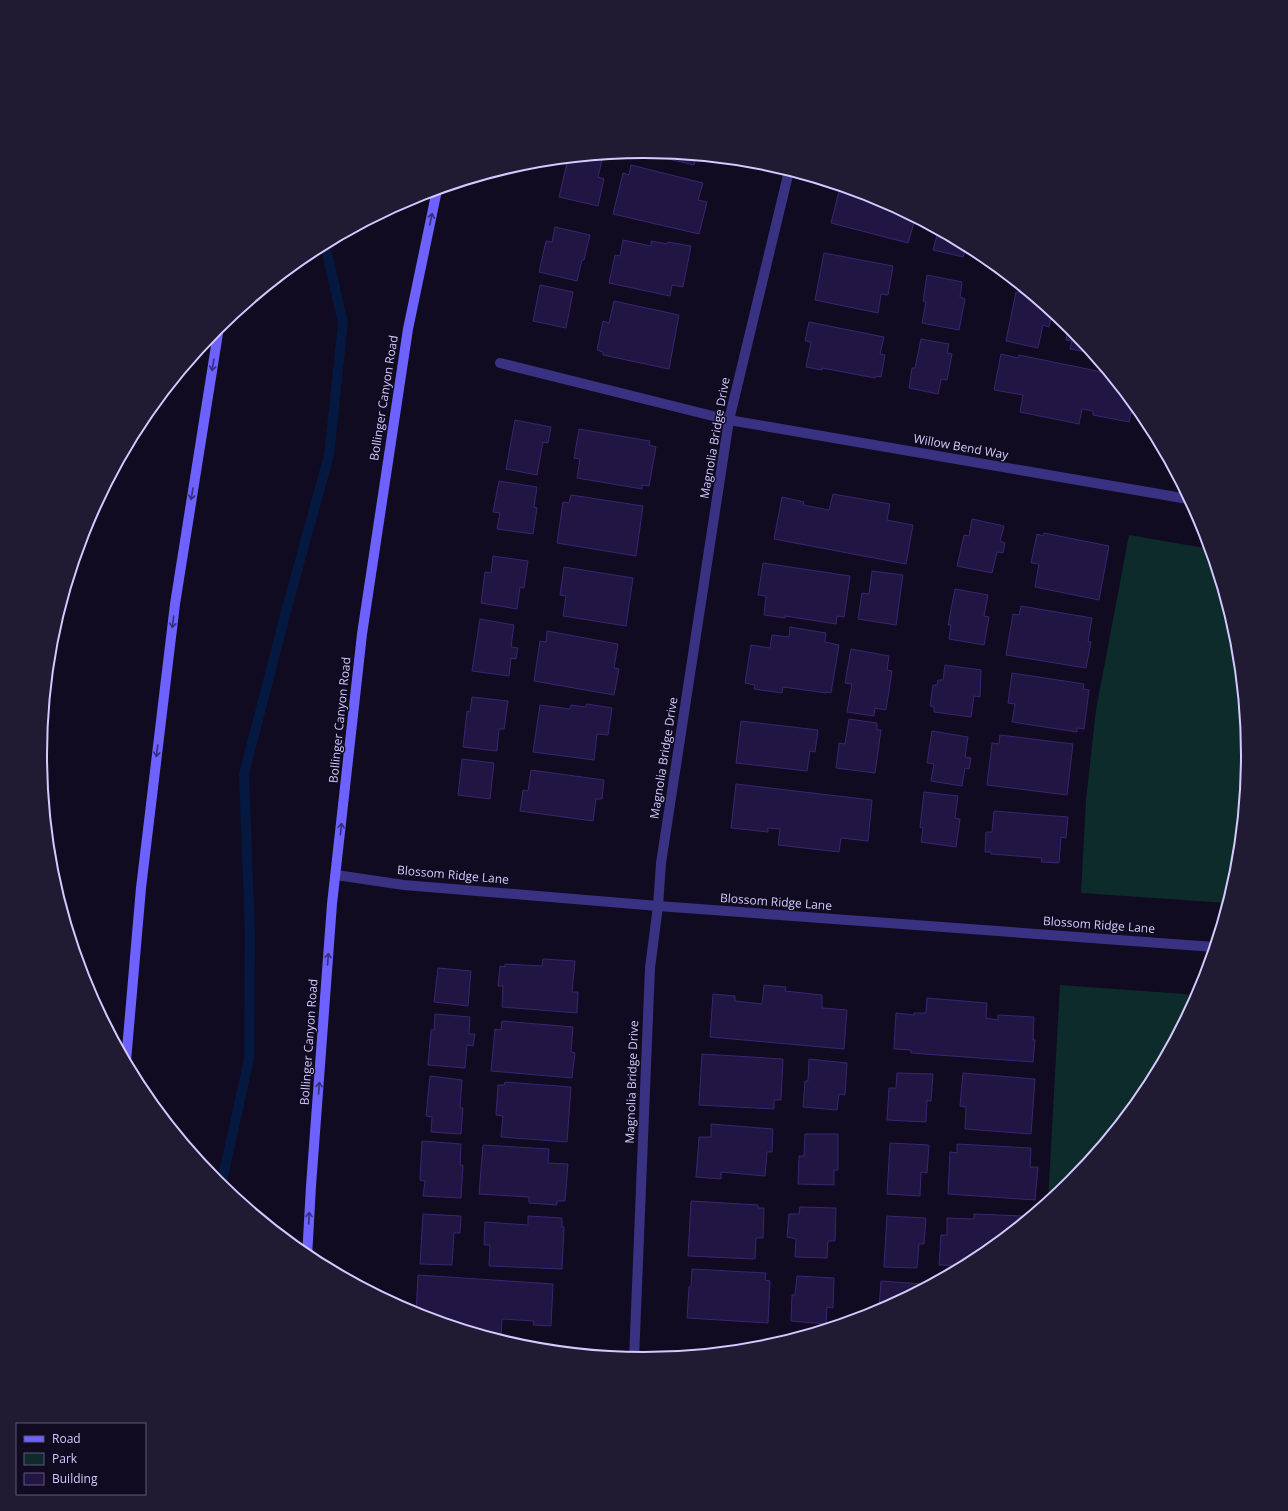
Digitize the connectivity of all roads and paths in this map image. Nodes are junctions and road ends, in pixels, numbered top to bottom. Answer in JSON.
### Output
{"nodes":[{"id":1,"x":787,"y":176,"type":"edge"},
{"id":2,"x":436,"y":196,"type":"edge"},
{"id":3,"x":217,"y":338,"type":"edge"},
{"id":4,"x":500,"y":363,"type":"dead end"},
{"id":5,"x":729,"y":420,"type":"junction"},
{"id":6,"x":1182,"y":498,"type":"edge"},
{"id":7,"x":336,"y":875,"type":"junction"},
{"id":8,"x":658,"y":906,"type":"junction"},
{"id":9,"x":1209,"y":947,"type":"edge"},
{"id":10,"x":127,"y":1053,"type":"edge"},
{"id":11,"x":308,"y":1249,"type":"edge"},
{"id":12,"x":634,"y":1352,"type":"edge"}],
"edges":[{"from":1,"to":5,"type":"street","name":"Magnolia Bridge Drive"},
{"from":7,"to":2,"type":"main road","name":"Bollinger Canyon Road","one_way":true},
{"from":3,"to":10,"type":"main road","one_way":true},
{"from":4,"to":5,"type":"street","name":"Willow Bend Way"},
{"from":5,"to":6,"type":"street","name":"Willow Bend Way"},
{"from":5,"to":8,"type":"street","name":"Magnolia Bridge Drive"},
{"from":7,"to":8,"type":"street","name":"Blossom Ridge Lane"},
{"from":11,"to":7,"type":"main road","name":"Bollinger Canyon Road","one_way":true},
{"from":8,"to":9,"type":"street","name":"Blossom Ridge Lane"},
{"from":8,"to":12,"type":"street","name":"Magnolia Bridge Drive"}]}
